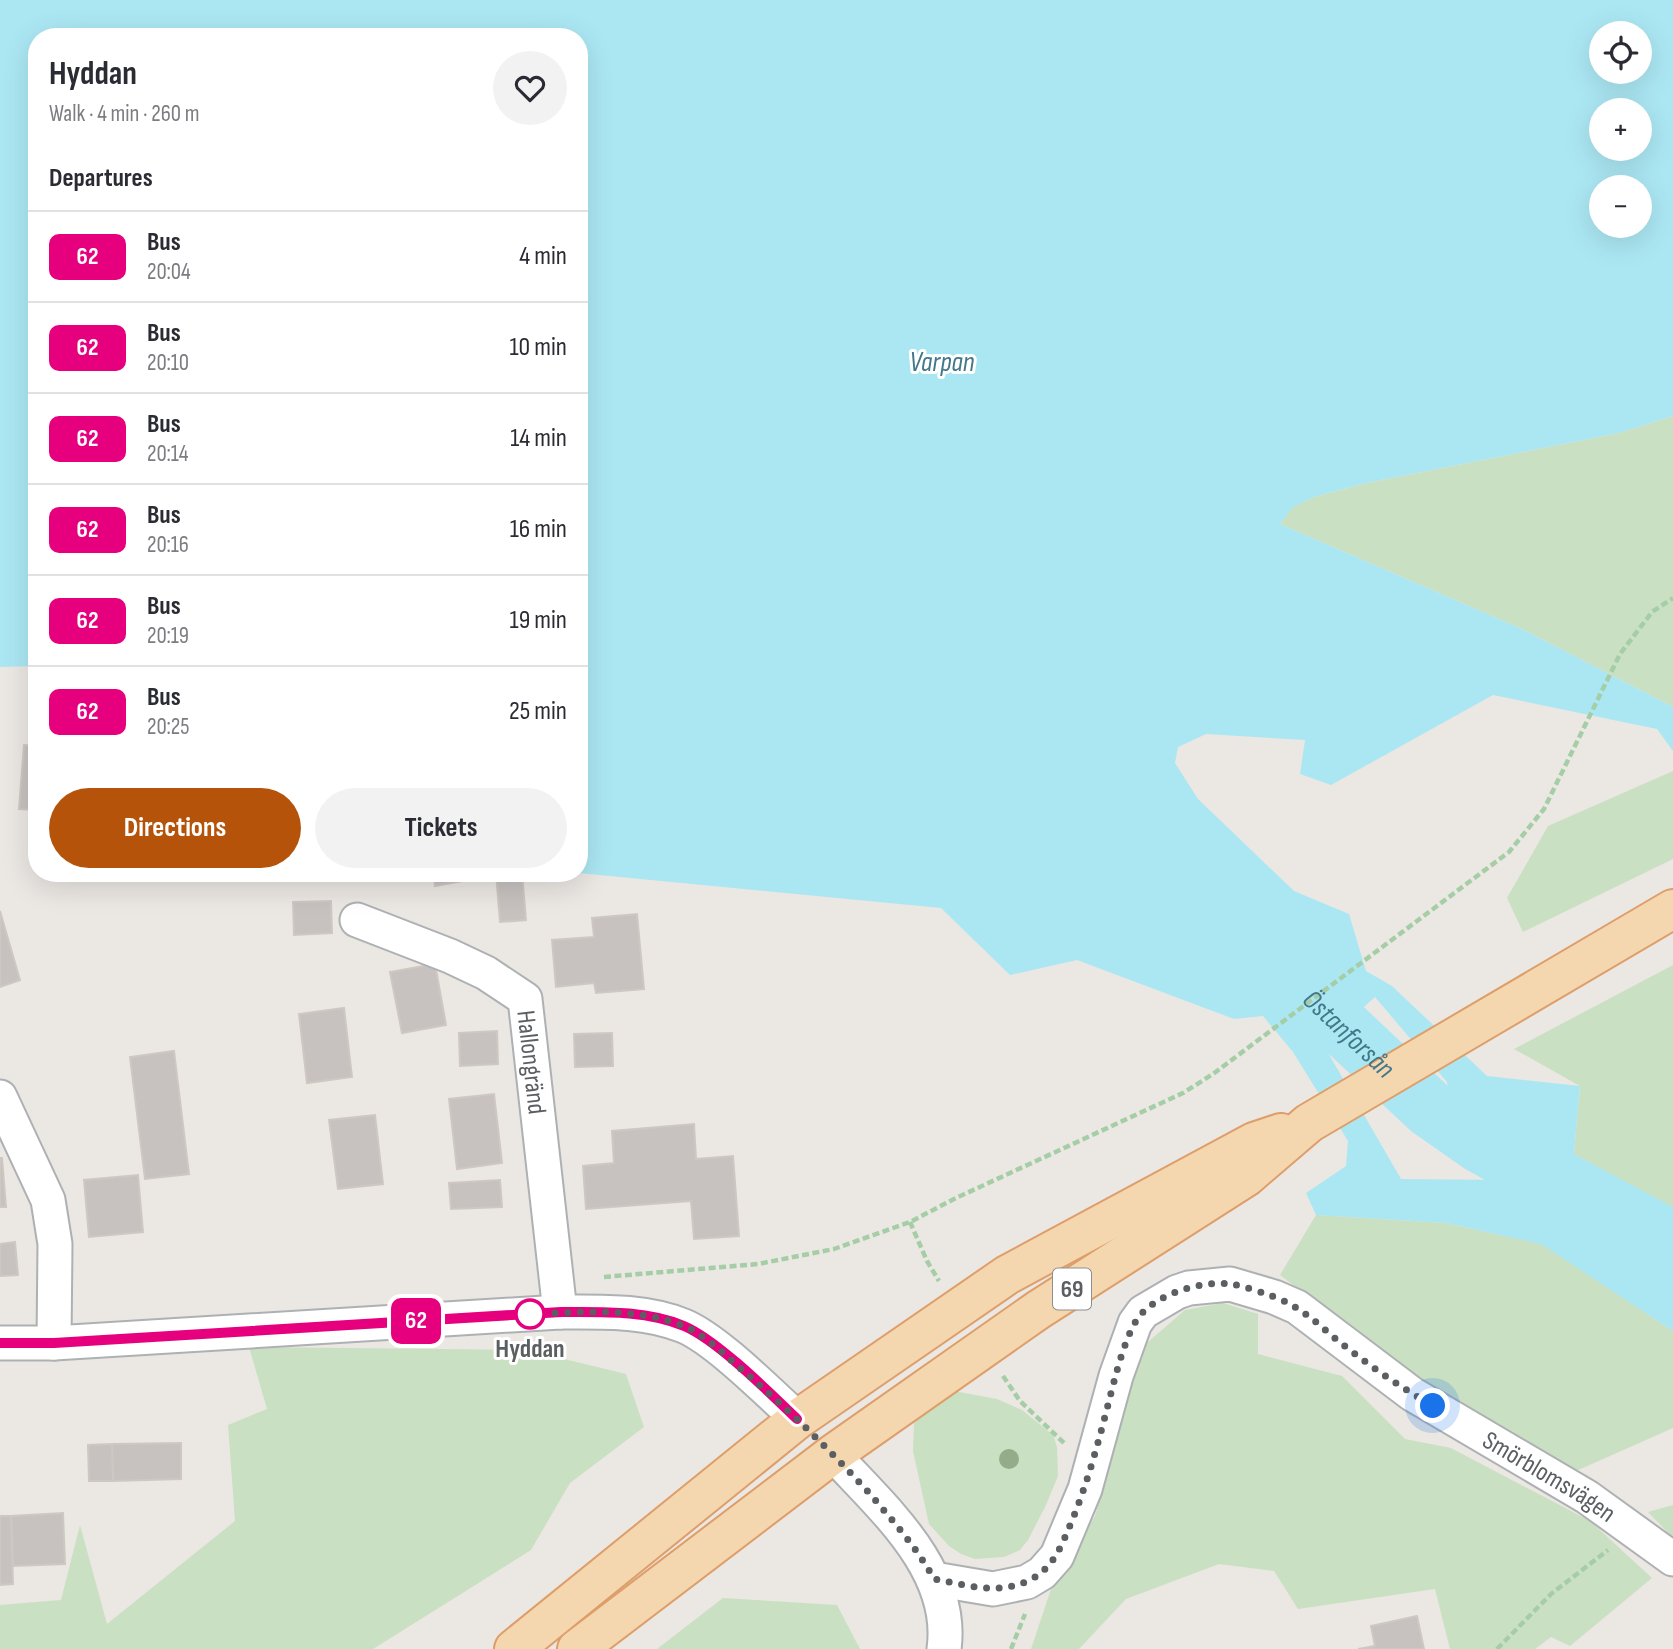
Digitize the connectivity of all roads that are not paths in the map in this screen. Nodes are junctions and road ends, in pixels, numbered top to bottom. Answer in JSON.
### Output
{"nodes":[{"id":1,"x":1673,"y":909,"type":"edge"},
{"id":2,"x":357,"y":920,"type":"dead end"},
{"id":3,"x":0,"y":1097,"type":"edge"},
{"id":4,"x":1309,"y":1123,"type":"junction"},
{"id":5,"x":561,"y":1312,"type":"junction"},
{"id":6,"x":0,"y":1343,"type":"edge"},
{"id":7,"x":54,"y":1343,"type":"junction"},
{"id":8,"x":797,"y":1419,"type":"junction"},
{"id":9,"x":833,"y":1454,"type":"junction"},
{"id":10,"x":1673,"y":1559,"type":"edge"},
{"id":11,"x":934,"y":1579,"type":"junction"},
{"id":12,"x":514,"y":1649,"type":"edge"},
{"id":13,"x":577,"y":1649,"type":"edge"},
{"id":14,"x":944,"y":1649,"type":"edge"}],
"edges":[{"from":1,"to":4,"type":"main road","number":"69"},
{"from":2,"to":5,"type":"street","name":"Hallongränd"},
{"from":3,"to":7,"type":"street"},
{"from":4,"to":8,"type":"main road","number":"69"},
{"from":4,"to":9,"type":"main road","number":"69"},
{"from":5,"to":7,"type":"street"},
{"from":5,"to":8,"type":"street"},
{"from":6,"to":7,"type":"street"},
{"from":8,"to":9,"type":"main road"},
{"from":8,"to":12,"type":"main road","number":"69"},
{"from":9,"to":11,"type":"street"},
{"from":9,"to":13,"type":"main road","number":"69"},
{"from":10,"to":11,"type":"street","name":"Smörblomsvägen"},
{"from":11,"to":14,"type":"street"}]}
